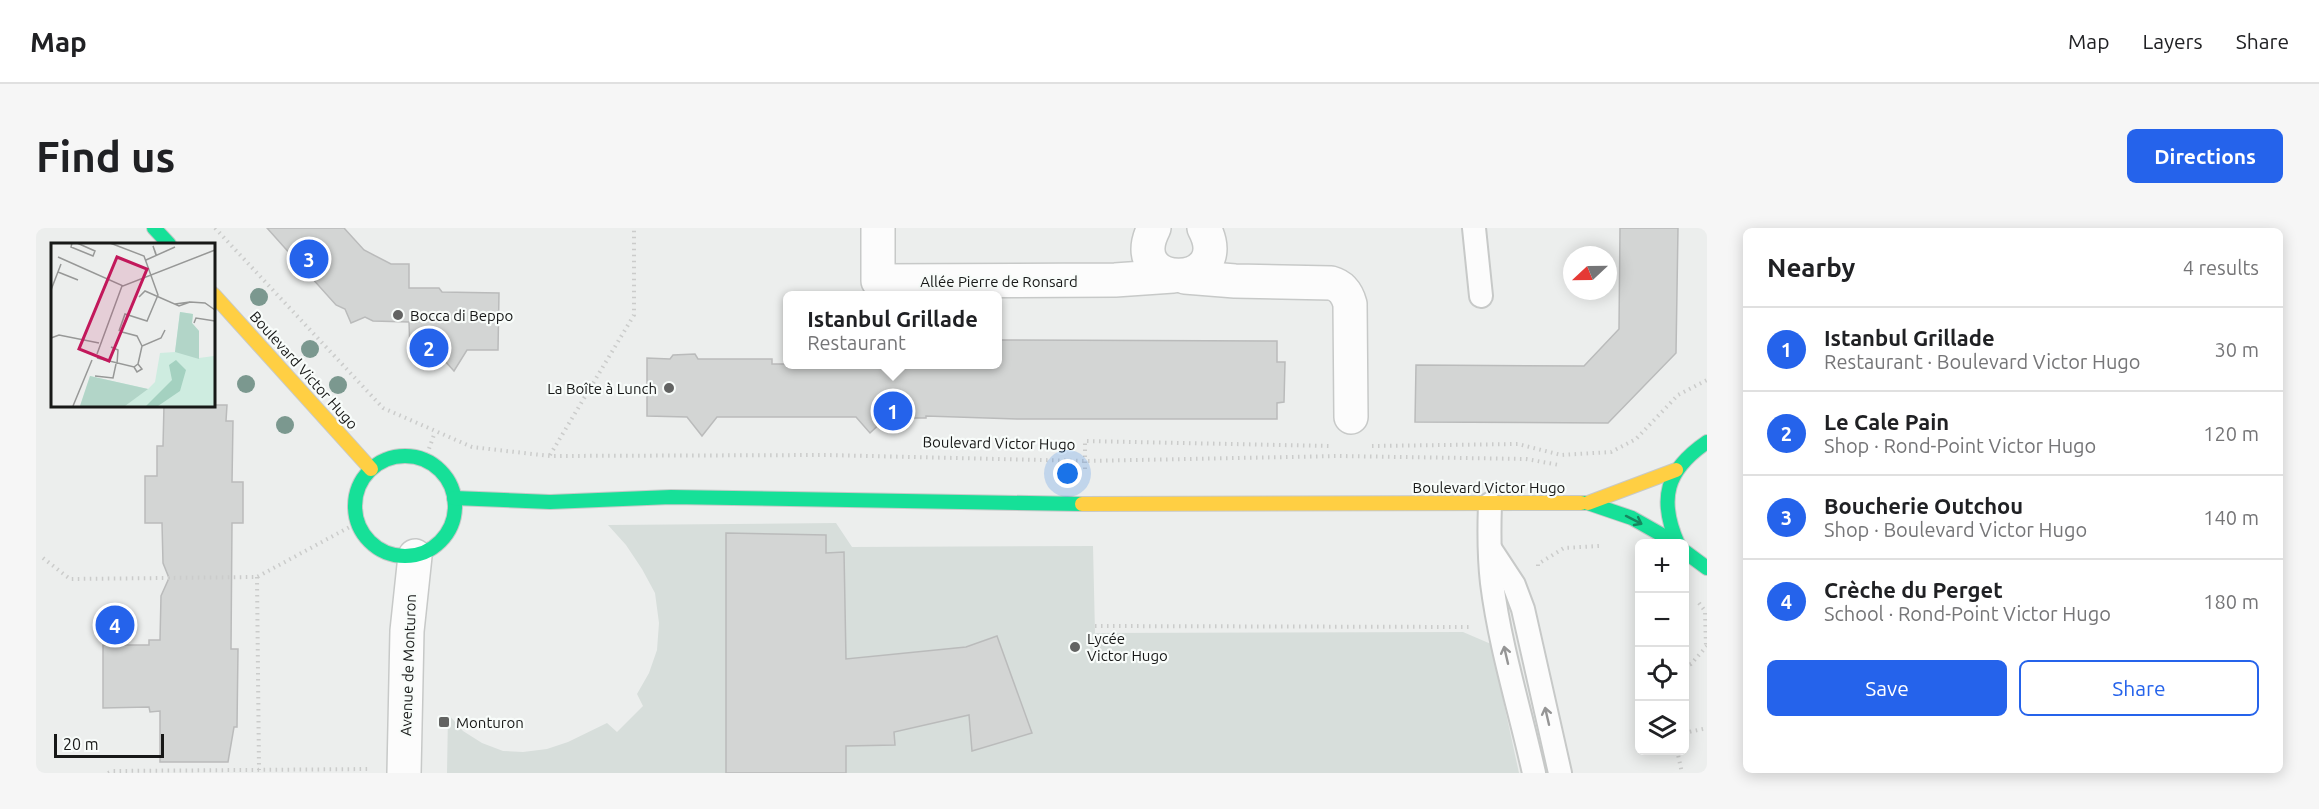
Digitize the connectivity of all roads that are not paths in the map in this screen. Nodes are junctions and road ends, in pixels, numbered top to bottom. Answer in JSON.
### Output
{"nodes":[{"id":1,"x":154,"y":228,"type":"edge"},
{"id":2,"x":878,"y":228,"type":"edge"},
{"id":3,"x":1154,"y":228,"type":"edge"},
{"id":4,"x":1204,"y":228,"type":"edge"},
{"id":5,"x":1474,"y":228,"type":"edge"},
{"id":6,"x":168,"y":243,"type":"edge"},
{"id":7,"x":1179,"y":277,"type":"junction"},
{"id":8,"x":214,"y":295,"type":"edge"},
{"id":9,"x":1481,"y":296,"type":"dead end"},
{"id":10,"x":1351,"y":417,"type":"dead end"},
{"id":11,"x":1707,"y":442,"type":"edge"},
{"id":12,"x":371,"y":468,"type":"junction"},
{"id":13,"x":1676,"y":470,"type":"junction"},
{"id":14,"x":454,"y":498,"type":"junction"},
{"id":15,"x":1588,"y":503,"type":"junction"},
{"id":16,"x":1490,"y":504,"type":"junction"},
{"id":17,"x":1671,"y":539,"type":"edge"},
{"id":18,"x":1676,"y":539,"type":"edge"},
{"id":19,"x":1489,"y":547,"type":"junction"},
{"id":20,"x":1689,"y":555,"type":"edge"},
{"id":21,"x":415,"y":556,"type":"junction"},
{"id":22,"x":1707,"y":568,"type":"edge"},
{"id":23,"x":404,"y":773,"type":"edge"},
{"id":24,"x":1534,"y":773,"type":"edge"},
{"id":25,"x":1560,"y":773,"type":"edge"}],
"edges":[{"from":1,"to":6,"type":"street"},
{"from":2,"to":7,"type":"street","name":"Allée Pierre de Ronsard"},
{"from":3,"to":7,"type":"street"},
{"from":4,"to":7,"type":"street"},
{"from":5,"to":9,"type":"lane"},
{"from":7,"to":10,"type":"street","name":"Allée Pierre de Ronsard"},
{"from":8,"to":12,"type":"street","name":"Boulevard Victor Hugo"},
{"from":11,"to":13,"type":"street"},
{"from":12,"to":14,"type":"street"},
{"from":12,"to":21,"type":"street"},
{"from":13,"to":15,"type":"street","name":"Boulevard Victor Hugo"},
{"from":13,"to":18,"type":"street"},
{"from":14,"to":16,"type":"street","name":"Boulevard Victor Hugo"},
{"from":14,"to":21,"type":"street"},
{"from":15,"to":16,"type":"street","name":"Boulevard Victor Hugo"},
{"from":15,"to":17,"type":"street","name":"Boulevard Victor Hugo","one_way":true},
{"from":16,"to":19,"type":"lane"},
{"from":24,"to":19,"type":"lane","one_way":true},
{"from":25,"to":19,"type":"lane","one_way":true},
{"from":20,"to":22,"type":"street"},
{"from":21,"to":23,"type":"street","name":"Avenue de Monturon"}]}
